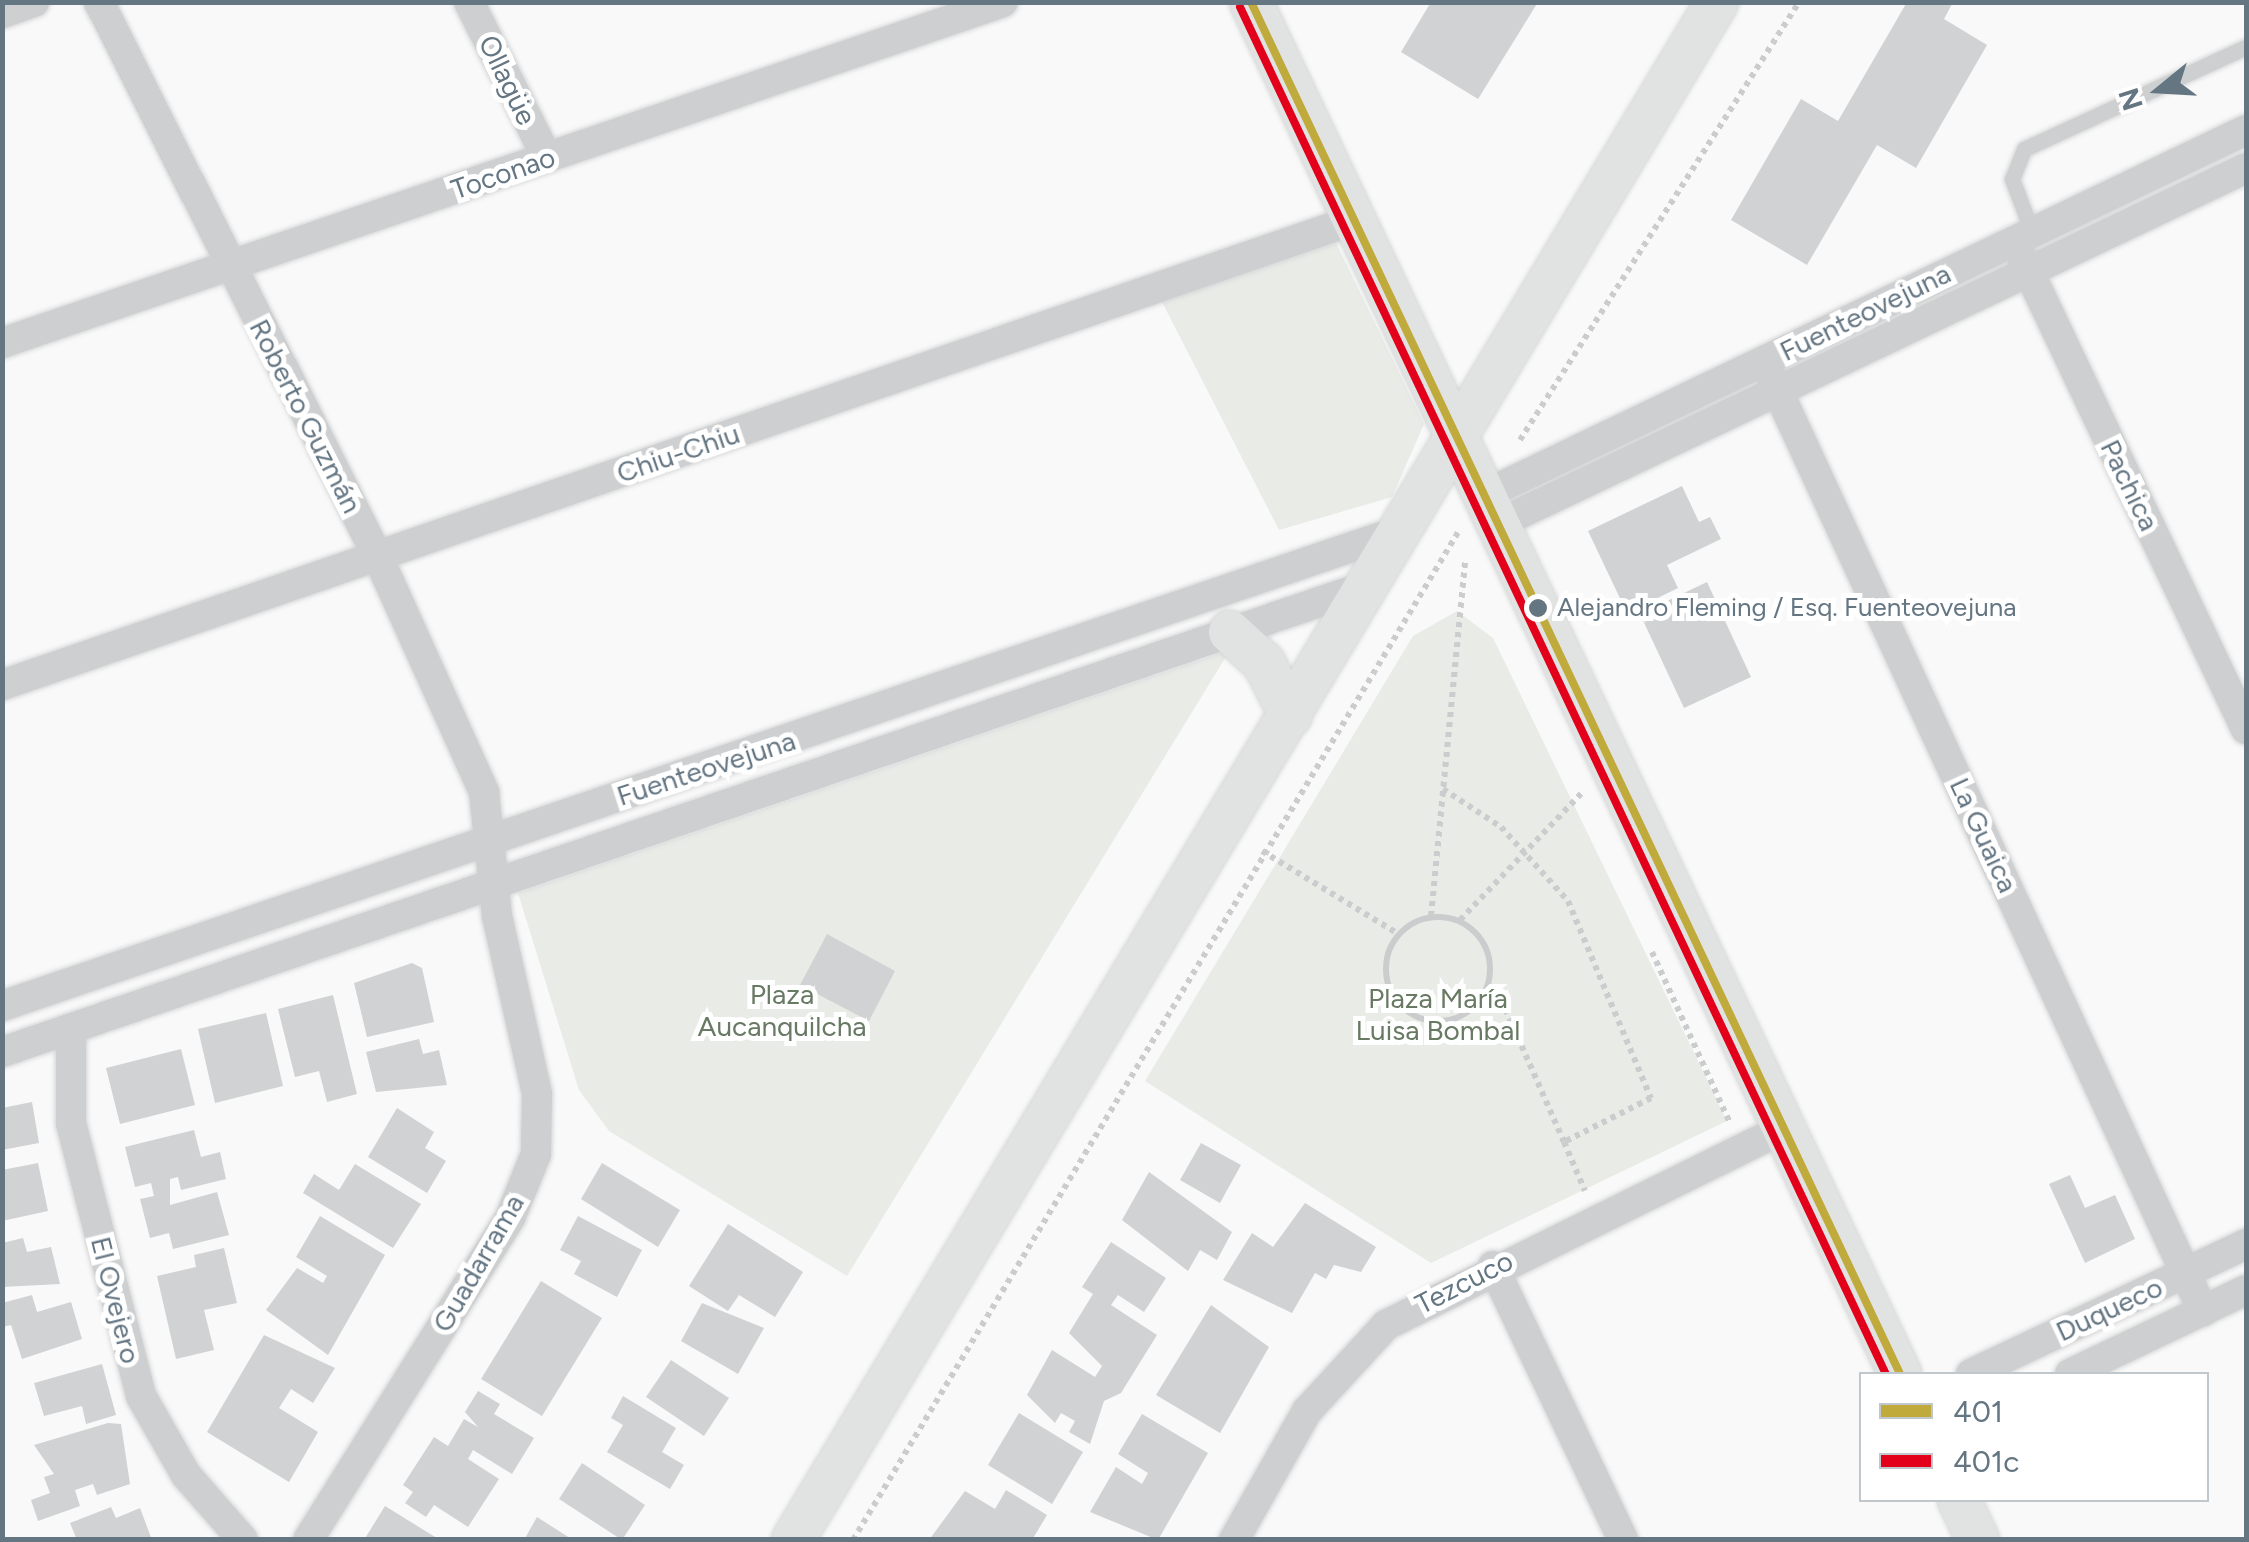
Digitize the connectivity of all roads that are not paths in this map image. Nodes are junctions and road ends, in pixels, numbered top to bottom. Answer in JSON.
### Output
{"nodes":[{"id":1,"x":34,"y":2,"type":"edge"},
{"id":2,"x":99,"y":2,"type":"edge"},
{"id":3,"x":469,"y":2,"type":"edge"},
{"id":4,"x":1003,"y":2,"type":"edge"},
{"id":5,"x":1251,"y":2,"type":"edge"},
{"id":6,"x":1717,"y":2,"type":"edge"},
{"id":7,"x":2,"y":13,"type":"edge"},
{"id":8,"x":2246,"y":48,"type":"edge"},
{"id":9,"x":2246,"y":130,"type":"edge"},
{"id":10,"x":546,"y":158,"type":"junction"},
{"id":11,"x":2246,"y":168,"type":"edge"},
{"id":12,"x":1354,"y":220,"type":"junction"},
{"id":13,"x":2024,"y":236,"type":"junction"},
{"id":14,"x":228,"y":266,"type":"junction"},
{"id":15,"x":2028,"y":272,"type":"junction"},
{"id":16,"x":2,"y":343,"type":"edge"},
{"id":17,"x":1764,"y":361,"type":"junction"},
{"id":18,"x":1778,"y":391,"type":"junction"},
{"id":19,"x":1460,"y":443,"type":"junction"},
{"id":20,"x":1491,"y":509,"type":"junction"},
{"id":21,"x":1408,"y":528,"type":"junction"},
{"id":22,"x":378,"y":557,"type":"junction"},
{"id":23,"x":1372,"y":584,"type":"junction"},
{"id":24,"x":1230,"y":632,"type":"junction"},
{"id":25,"x":2,"y":685,"type":"edge"},
{"id":26,"x":1291,"y":716,"type":"junction"},
{"id":27,"x":2246,"y":729,"type":"edge"},
{"id":28,"x":493,"y":838,"type":"junction"},
{"id":29,"x":496,"y":885,"type":"junction"},
{"id":30,"x":2,"y":1006,"type":"edge"},
{"id":31,"x":71,"y":1029,"type":"junction"},
{"id":32,"x":2,"y":1052,"type":"edge"},
{"id":33,"x":1784,"y":1128,"type":"junction"},
{"id":34,"x":2246,"y":1244,"type":"edge"},
{"id":35,"x":1493,"y":1266,"type":"junction"},
{"id":36,"x":2187,"y":1272,"type":"junction"},
{"id":37,"x":2246,"y":1290,"type":"edge"},
{"id":38,"x":2203,"y":1311,"type":"junction"},
{"id":39,"x":1899,"y":1372,"type":"edge"},
{"id":40,"x":1975,"y":1372,"type":"edge"},
{"id":41,"x":2074,"y":1372,"type":"edge"},
{"id":42,"x":1960,"y":1502,"type":"edge"},
{"id":43,"x":243,"y":1540,"type":"edge"},
{"id":44,"x":308,"y":1540,"type":"edge"},
{"id":45,"x":792,"y":1540,"type":"edge"},
{"id":46,"x":1234,"y":1540,"type":"edge"},
{"id":47,"x":1623,"y":1540,"type":"edge"},
{"id":48,"x":1978,"y":1540,"type":"edge"}],
"edges":[{"from":1,"to":7,"type":"street"},
{"from":2,"to":14,"type":"street","name":"Roberto Guzmán"},
{"from":3,"to":10,"type":"street","name":"Ollagüe"},
{"from":4,"to":10,"type":"street","name":"Toconao"},
{"from":5,"to":12,"type":"main road"},
{"from":6,"to":19,"type":"main road"},
{"from":8,"to":13,"type":"lane"},
{"from":9,"to":13,"type":"street","name":"Fuenteovejuna"},
{"from":10,"to":14,"type":"street","name":"Toconao"},
{"from":11,"to":15,"type":"street","name":"Fuenteovejuna"},
{"from":12,"to":19,"type":"main road"},
{"from":12,"to":22,"type":"street","name":"Chiu-Chiu"},
{"from":13,"to":15,"type":"street","name":"Pachica"},
{"from":13,"to":17,"type":"street","name":"Fuenteovejuna"},
{"from":14,"to":16,"type":"street","name":"Toconao"},
{"from":14,"to":22,"type":"street","name":"Roberto Guzmán"},
{"from":15,"to":18,"type":"street","name":"Fuenteovejuna"},
{"from":15,"to":27,"type":"street","name":"Pachica"},
{"from":17,"to":18,"type":"street","name":"La Guaica"},
{"from":17,"to":20,"type":"street","name":"Fuenteovejuna"},
{"from":18,"to":20,"type":"street","name":"Fuenteovejuna"},
{"from":18,"to":36,"type":"street","name":"La Guaica"},
{"from":19,"to":20,"type":"main road"},
{"from":19,"to":21,"type":"main road"},
{"from":20,"to":33,"type":"main road"},
{"from":21,"to":23,"type":"main road"},
{"from":21,"to":28,"type":"street","name":"Fuenteovejuna"},
{"from":22,"to":25,"type":"street","name":"Chiu-Chiu"},
{"from":22,"to":28,"type":"street","name":"Roberto Guzmán"},
{"from":23,"to":24,"type":"street","name":"Fuenteovejuna"},
{"from":23,"to":26,"type":"main road"},
{"from":24,"to":26,"type":"main road"},
{"from":24,"to":29,"type":"street","name":"Fuenteovejuna"},
{"from":26,"to":45,"type":"main road"},
{"from":28,"to":29,"type":"street","name":"Guadarrama"},
{"from":28,"to":30,"type":"street","name":"Fuenteovejuna"},
{"from":29,"to":31,"type":"street","name":"Fuenteovejuna"},
{"from":29,"to":44,"type":"street","name":"Guadarrama"},
{"from":31,"to":32,"type":"street","name":"Fuenteovejuna"},
{"from":31,"to":43,"type":"street","name":"El Ovejero"},
{"from":33,"to":35,"type":"street","name":"Tezcuco"},
{"from":33,"to":39,"type":"main road"},
{"from":34,"to":36,"type":"street","name":"Duqueco"},
{"from":35,"to":46,"type":"street","name":"Tezcuco"},
{"from":35,"to":47,"type":"street"},
{"from":36,"to":38,"type":"street","name":"La Guaica"},
{"from":36,"to":40,"type":"street","name":"Duqueco"},
{"from":37,"to":38,"type":"street","name":"Duqueco"},
{"from":38,"to":41,"type":"street","name":"Duqueco"},
{"from":42,"to":48,"type":"main road"}]}
